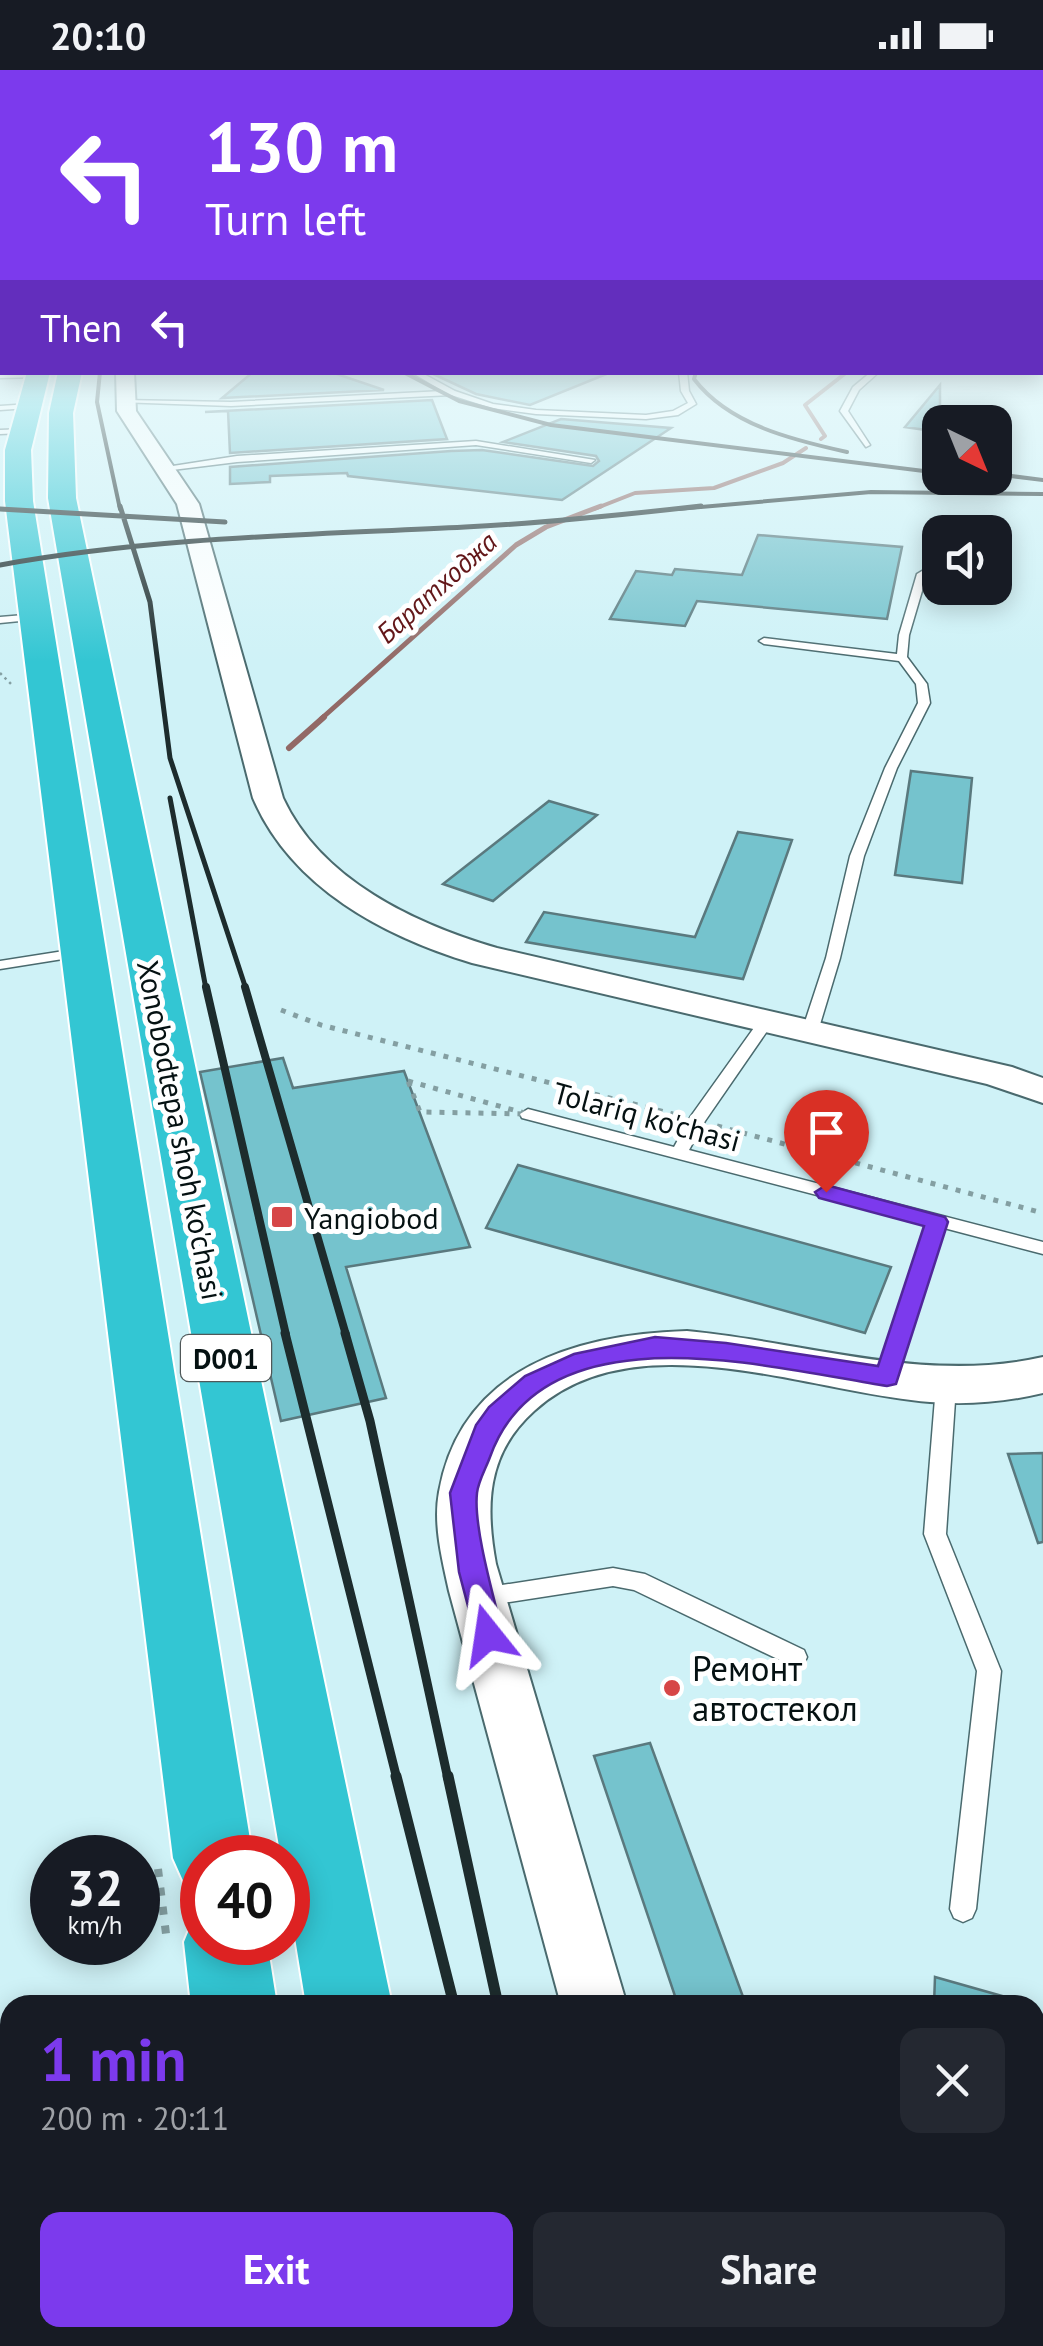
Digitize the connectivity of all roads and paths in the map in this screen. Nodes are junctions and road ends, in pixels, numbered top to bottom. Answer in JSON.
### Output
{"nodes":[{"id":1,"x":61,"y":449,"type":"edge"},
{"id":2,"x":155,"y":449,"type":"edge"},
{"id":3,"x":398,"y":449,"type":"edge"},
{"id":4,"x":518,"y":449,"type":"edge"},
{"id":5,"x":591,"y":460,"type":"dead end"},
{"id":6,"x":9,"y":462,"type":"edge"},
{"id":7,"x":164,"y":468,"type":"junction"},
{"id":8,"x":62,"y":498,"type":"junction"},
{"id":9,"x":19,"y":501,"type":"junction"},
{"id":10,"x":922,"y":574,"type":"dead end"},
{"id":11,"x":77,"y":576,"type":"junction"},
{"id":12,"x":22,"y":606,"type":"edge"},
{"id":13,"x":764,"y":641,"type":"dead end"},
{"id":14,"x":902,"y":658,"type":"junction"},
{"id":15,"x":84,"y":952,"type":"junction"},
{"id":16,"x":0,"y":965,"type":"edge"},
{"id":17,"x":281,"y":1010,"type":"dead end"},
{"id":18,"x":766,"y":1022,"type":"junction"},
{"id":19,"x":810,"y":1030,"type":"junction"},
{"id":20,"x":1043,"y":1090,"type":"edge"},
{"id":21,"x":528,"y":1114,"type":"junction"},
{"id":22,"x":697,"y":1120,"type":"junction"},
{"id":23,"x":680,"y":1152,"type":"junction"},
{"id":24,"x":1043,"y":1213,"type":"edge"},
{"id":25,"x":937,"y":1222,"type":"junction"},
{"id":26,"x":1043,"y":1248,"type":"edge"},
{"id":27,"x":1043,"y":1375,"type":"edge"},
{"id":28,"x":887,"y":1377,"type":"junction"},
{"id":29,"x":946,"y":1386,"type":"junction"},
{"id":30,"x":478,"y":1598,"type":"junction"},
{"id":31,"x":796,"y":1657,"type":"dead end"},
{"id":32,"x":210,"y":1835,"type":"edge"},
{"id":33,"x":963,"y":1910,"type":"dead end"},
{"id":34,"x":228,"y":1965,"type":"edge"},
{"id":35,"x":233,"y":1995,"type":"edge"},
{"id":36,"x":346,"y":1995,"type":"edge"},
{"id":37,"x":591,"y":1995,"type":"edge"}],
"edges":[{"from":1,"to":8,"type":"highway","name":"Xonobodtepa shoh ko'chasi","number":"D001"},
{"from":2,"to":7,"type":"street"},
{"from":3,"to":7,"type":"lane"},
{"from":4,"to":5,"type":"lane"},
{"from":6,"to":9,"type":"highway","name":"Xonobodtepa shoh ko'chasi","number":"D001"},
{"from":7,"to":18,"type":"street"},
{"from":8,"to":9,"type":"highway"},
{"from":8,"to":11,"type":"highway","name":"Xonobodtepa shoh ko'chasi","number":"D001"},
{"from":9,"to":12,"type":"highway","name":"Xonobodtepa shoh ko'chasi","number":"D001"},
{"from":10,"to":14,"type":"lane"},
{"from":11,"to":12,"type":"highway"},
{"from":11,"to":36,"type":"highway","name":"Xonobodtepa shoh ko'chasi","number":"D001"},
{"from":12,"to":15,"type":"highway","name":"Xonobodtepa shoh ko'chasi","number":"D001"},
{"from":13,"to":14,"type":"lane"},
{"from":14,"to":19,"type":"lane"},
{"from":15,"to":16,"type":"lane"},
{"from":15,"to":32,"type":"highway","name":"Xonobodtepa shoh ko'chasi","number":"D001"},
{"from":17,"to":22,"type":"path"},
{"from":18,"to":19,"type":"street"},
{"from":18,"to":22,"type":"lane"},
{"from":19,"to":20,"type":"street"},
{"from":21,"to":21,"type":"path"},
{"from":21,"to":23,"type":"lane","name":"Tolariq ko'chasi"},
{"from":22,"to":23,"type":"lane"},
{"from":22,"to":24,"type":"path"},
{"from":23,"to":25,"type":"lane","name":"Tolariq ko'chasi"},
{"from":25,"to":26,"type":"lane","name":"Tolariq ko'chasi"},
{"from":25,"to":28,"type":"lane"},
{"from":27,"to":29,"type":"street"},
{"from":28,"to":29,"type":"street"},
{"from":28,"to":30,"type":"street"},
{"from":29,"to":33,"type":"lane"},
{"from":30,"to":31,"type":"lane"},
{"from":30,"to":37,"type":"street"},
{"from":34,"to":35,"type":"highway"}]}
